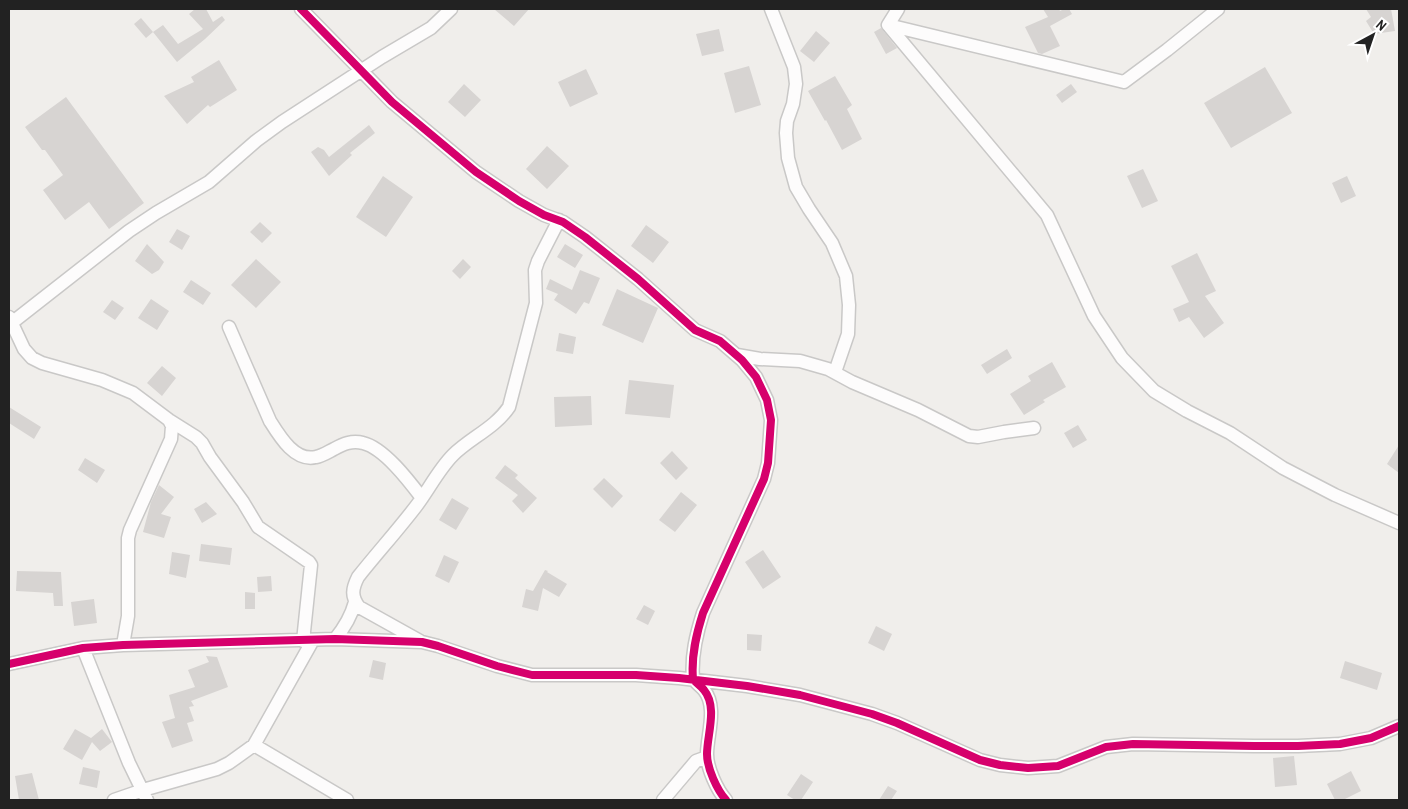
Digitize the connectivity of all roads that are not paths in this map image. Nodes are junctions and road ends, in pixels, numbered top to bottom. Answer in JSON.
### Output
{"nodes":[{"id":1,"x":301,"y":9,"type":"edge"},
{"id":2,"x":451,"y":9,"type":"edge"},
{"id":3,"x":771,"y":9,"type":"edge"},
{"id":4,"x":898,"y":9,"type":"edge"},
{"id":5,"x":1218,"y":9,"type":"edge"},
{"id":6,"x":888,"y":25,"type":"junction"},
{"id":7,"x":361,"y":70,"type":"junction"},
{"id":8,"x":559,"y":220,"type":"junction"},
{"id":9,"x":10,"y":321,"type":"edge"},
{"id":10,"x":229,"y":327,"type":"dead end"},
{"id":11,"x":737,"y":355,"type":"junction"},
{"id":12,"x":835,"y":372,"type":"junction"},
{"id":13,"x":169,"y":420,"type":"junction"},
{"id":14,"x":1034,"y":428,"type":"dead end"},
{"id":15,"x":422,"y":498,"type":"junction"},
{"id":16,"x":1399,"y":523,"type":"edge"},
{"id":17,"x":355,"y":602,"type":"junction"},
{"id":18,"x":335,"y":639,"type":"junction"},
{"id":19,"x":308,"y":640,"type":"junction"},
{"id":20,"x":422,"y":642,"type":"junction"},
{"id":21,"x":123,"y":644,"type":"junction"},
{"id":22,"x":83,"y":648,"type":"junction"},
{"id":23,"x":9,"y":664,"type":"edge"},
{"id":24,"x":693,"y":679,"type":"junction"},
{"id":25,"x":1398,"y":729,"type":"edge"},
{"id":26,"x":254,"y":745,"type":"junction"},
{"id":27,"x":707,"y":756,"type":"junction"},
{"id":28,"x":145,"y":795,"type":"edge"},
{"id":29,"x":114,"y":800,"type":"edge"},
{"id":30,"x":347,"y":800,"type":"edge"},
{"id":31,"x":663,"y":800,"type":"edge"},
{"id":32,"x":726,"y":800,"type":"edge"}],
"edges":[{"from":1,"to":7,"type":"street"},
{"from":2,"to":7,"type":"street"},
{"from":3,"to":12,"type":"street"},
{"from":4,"to":6,"type":"street"},
{"from":5,"to":6,"type":"street"},
{"from":6,"to":16,"type":"street"},
{"from":7,"to":8,"type":"street"},
{"from":7,"to":9,"type":"street"},
{"from":8,"to":11,"type":"street"},
{"from":8,"to":15,"type":"street"},
{"from":9,"to":13,"type":"street"},
{"from":10,"to":15,"type":"street"},
{"from":11,"to":12,"type":"street"},
{"from":11,"to":24,"type":"street"},
{"from":12,"to":14,"type":"street"},
{"from":13,"to":19,"type":"street"},
{"from":13,"to":21,"type":"street"},
{"from":15,"to":17,"type":"street"},
{"from":17,"to":18,"type":"street"},
{"from":17,"to":20,"type":"street"},
{"from":18,"to":19,"type":"street"},
{"from":18,"to":20,"type":"street"},
{"from":19,"to":21,"type":"street"},
{"from":19,"to":26,"type":"street"},
{"from":20,"to":24,"type":"street"},
{"from":21,"to":22,"type":"street"},
{"from":22,"to":23,"type":"street"},
{"from":22,"to":28,"type":"street"},
{"from":24,"to":25,"type":"street"},
{"from":24,"to":27,"type":"street"},
{"from":26,"to":28,"type":"street"},
{"from":26,"to":30,"type":"street"},
{"from":27,"to":31,"type":"street"},
{"from":27,"to":32,"type":"street"},
{"from":28,"to":29,"type":"street"}]}
